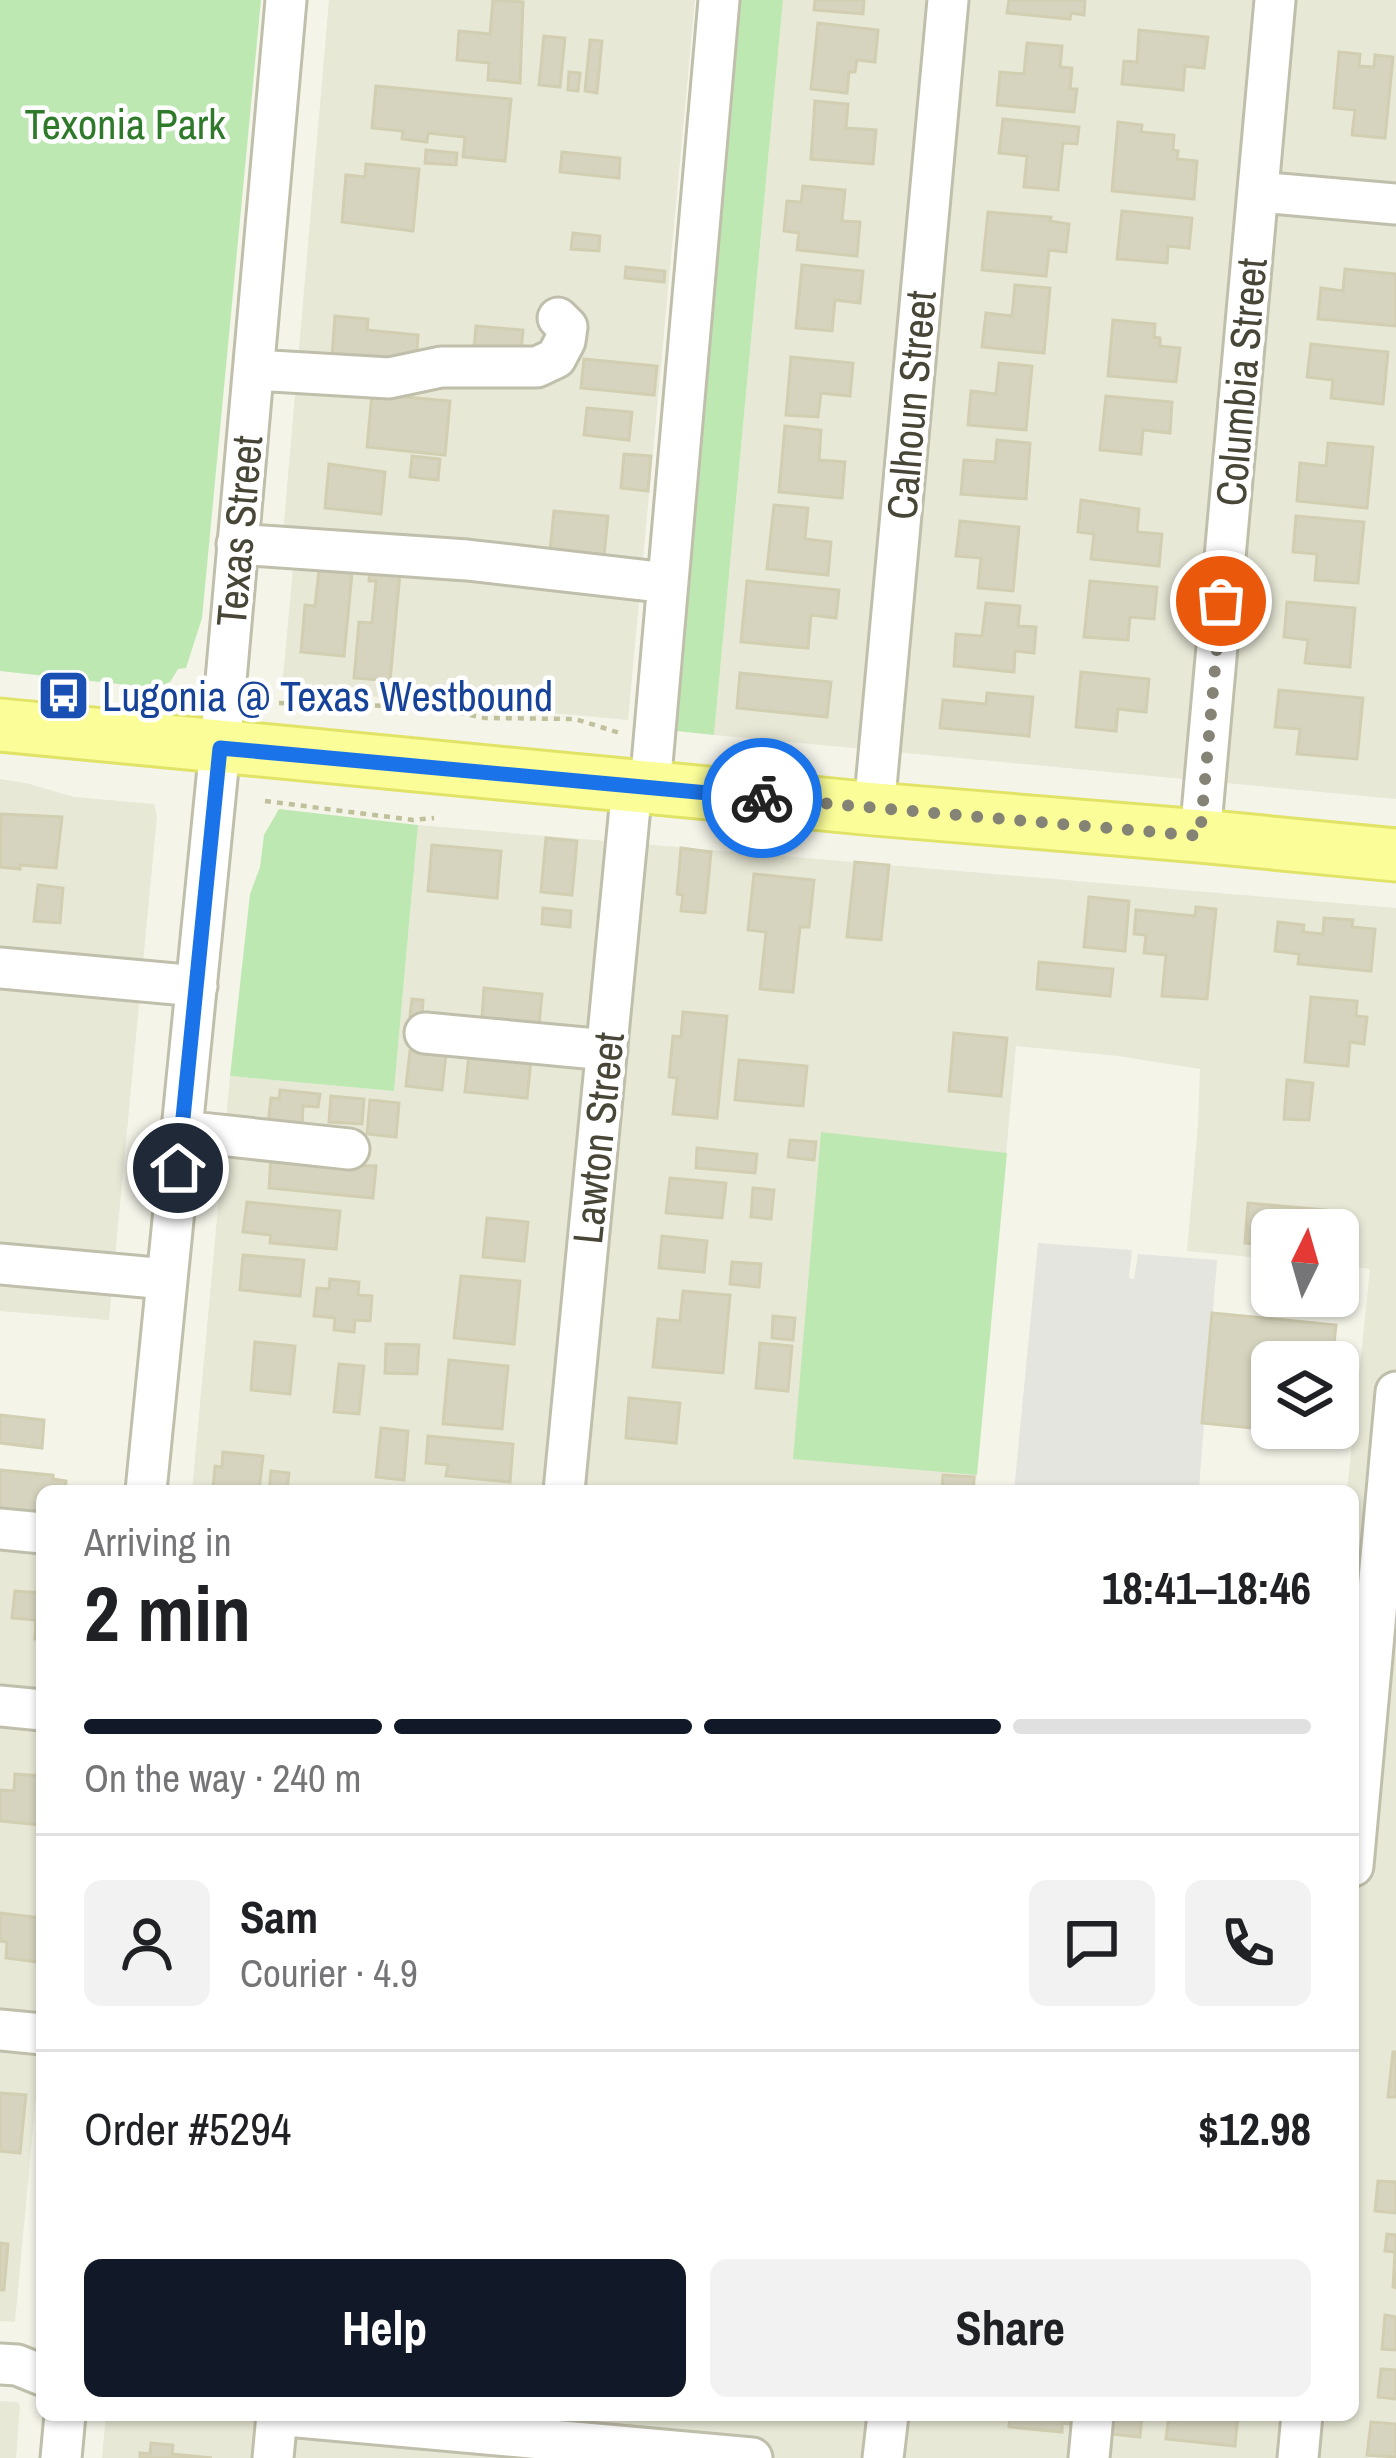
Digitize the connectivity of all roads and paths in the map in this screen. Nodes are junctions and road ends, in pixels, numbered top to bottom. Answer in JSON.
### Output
{"nodes":[{"id":1,"x":286,"y":0,"type":"edge"},
{"id":2,"x":719,"y":0,"type":"edge"},
{"id":3,"x":948,"y":0,"type":"edge"},
{"id":4,"x":1275,"y":0,"type":"edge"},
{"id":5,"x":1259,"y":192,"type":"junction"},
{"id":6,"x":1396,"y":204,"type":"edge"},
{"id":7,"x":558,"y":318,"type":"dead end"},
{"id":8,"x":254,"y":370,"type":"junction"},
{"id":9,"x":237,"y":544,"type":"junction"},
{"id":10,"x":668,"y":583,"type":"junction"},
{"id":11,"x":278,"y":703,"type":"dead end"},
{"id":12,"x":0,"y":725,"type":"edge"},
{"id":13,"x":620,"y":733,"type":"dead end"},
{"id":14,"x":220,"y":748,"type":"junction"},
{"id":15,"x":641,"y":786,"type":"junction"},
{"id":16,"x":266,"y":801,"type":"dead end"},
{"id":17,"x":874,"y":809,"type":"junction"},
{"id":18,"x":434,"y":818,"type":"dead end"},
{"id":19,"x":1200,"y":836,"type":"junction"},
{"id":20,"x":1396,"y":855,"type":"edge"},
{"id":21,"x":0,"y":968,"type":"edge"},
{"id":22,"x":196,"y":986,"type":"junction"},
{"id":23,"x":425,"y":1033,"type":"dead end"},
{"id":24,"x":607,"y":1050,"type":"junction"},
{"id":25,"x":182,"y":1131,"type":"junction"},
{"id":26,"x":349,"y":1149,"type":"dead end"},
{"id":27,"x":0,"y":1264,"type":"edge"},
{"id":28,"x":167,"y":1279,"type":"junction"},
{"id":29,"x":1396,"y":1392,"type":"edge"},
{"id":30,"x":147,"y":1485,"type":"edge"},
{"id":31,"x":565,"y":1485,"type":"edge"},
{"id":32,"x":0,"y":1529,"type":"edge"},
{"id":33,"x":36,"y":1532,"type":"edge"},
{"id":34,"x":1373,"y":1680,"type":"edge"},
{"id":35,"x":0,"y":1706,"type":"edge"},
{"id":36,"x":36,"y":1709,"type":"edge"},
{"id":37,"x":1359,"y":1810,"type":"edge"},
{"id":38,"x":0,"y":2030,"type":"edge"},
{"id":39,"x":36,"y":2033,"type":"edge"},
{"id":40,"x":0,"y":2363,"type":"edge"},
{"id":41,"x":36,"y":2373,"type":"edge"},
{"id":42,"x":64,"y":2421,"type":"edge"},
{"id":43,"x":276,"y":2421,"type":"edge"},
{"id":44,"x":337,"y":2421,"type":"edge"},
{"id":45,"x":887,"y":2421,"type":"edge"},
{"id":46,"x":1092,"y":2421,"type":"edge"},
{"id":47,"x":1301,"y":2421,"type":"edge"},
{"id":48,"x":478,"y":2435,"type":"edge"},
{"id":49,"x":677,"y":2455,"type":"edge"},
{"id":50,"x":61,"y":2458,"type":"edge"},
{"id":51,"x":273,"y":2458,"type":"edge"},
{"id":52,"x":752,"y":2458,"type":"edge"},
{"id":53,"x":883,"y":2458,"type":"edge"},
{"id":54,"x":1089,"y":2458,"type":"edge"},
{"id":55,"x":1298,"y":2458,"type":"edge"}],
"edges":[{"from":1,"to":8,"type":"street","name":"Texas Street"},
{"from":2,"to":10,"type":"street","name":"Lawton Street"},
{"from":3,"to":17,"type":"street","name":"Calhoun Street"},
{"from":4,"to":5,"type":"street","name":"Columbia Street"},
{"from":5,"to":6,"type":"street"},
{"from":5,"to":19,"type":"street","name":"Columbia Street"},
{"from":7,"to":8,"type":"street"},
{"from":8,"to":9,"type":"street","name":"Texas Street"},
{"from":9,"to":10,"type":"street"},
{"from":9,"to":14,"type":"street","name":"Texas Street"},
{"from":10,"to":15,"type":"street","name":"Lawton Street"},
{"from":11,"to":13,"type":"path"},
{"from":12,"to":14,"type":"main road"},
{"from":14,"to":15,"type":"main road"},
{"from":14,"to":22,"type":"street","name":"Texas Street"},
{"from":15,"to":17,"type":"main road"},
{"from":15,"to":24,"type":"street","name":"Lawton Street"},
{"from":16,"to":18,"type":"path"},
{"from":17,"to":19,"type":"main road"},
{"from":19,"to":20,"type":"main road"},
{"from":21,"to":22,"type":"street"},
{"from":22,"to":25,"type":"street","name":"Texas Street"},
{"from":23,"to":24,"type":"street"},
{"from":24,"to":31,"type":"street","name":"Lawton Street"},
{"from":25,"to":26,"type":"street"},
{"from":25,"to":28,"type":"street","name":"Texas Street"},
{"from":27,"to":28,"type":"street"},
{"from":28,"to":30,"type":"street","name":"Texas Street"},
{"from":29,"to":34,"type":"street"},
{"from":32,"to":33,"type":"street"},
{"from":34,"to":37,"type":"street"},
{"from":35,"to":36,"type":"street"},
{"from":38,"to":39,"type":"street"},
{"from":40,"to":41,"type":"street"},
{"from":42,"to":50,"type":"street"},
{"from":43,"to":51,"type":"street"},
{"from":44,"to":48,"type":"street"},
{"from":45,"to":53,"type":"street"},
{"from":46,"to":54,"type":"street"},
{"from":47,"to":55,"type":"street"},
{"from":48,"to":49,"type":"street"},
{"from":49,"to":52,"type":"street"}]}
